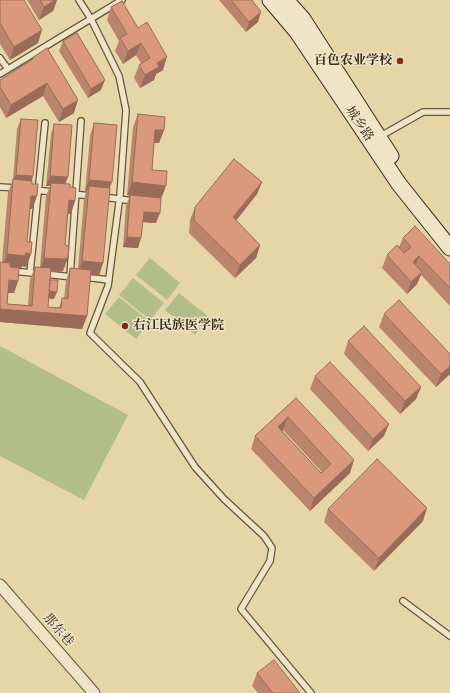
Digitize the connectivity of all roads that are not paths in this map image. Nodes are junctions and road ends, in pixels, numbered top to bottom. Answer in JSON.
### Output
{"nodes":[{"id":1,"x":79,"y":0,"type":"edge"},
{"id":2,"x":122,"y":0,"type":"edge"},
{"id":3,"x":270,"y":0,"type":"edge"},
{"id":4,"x":286,"y":0,"type":"edge"},
{"id":5,"x":91,"y":19,"type":"junction"},
{"id":6,"x":0,"y":58,"type":"edge"},
{"id":7,"x":8,"y":69,"type":"junction"},
{"id":8,"x":0,"y":74,"type":"edge"},
{"id":9,"x":450,"y":112,"type":"edge"},
{"id":10,"x":81,"y":121,"type":"dead end"},
{"id":11,"x":45,"y":124,"type":"dead end"},
{"id":12,"x":376,"y":141,"type":"junction"},
{"id":13,"x":0,"y":187,"type":"edge"},
{"id":14,"x":23,"y":189,"type":"edge"},
{"id":15,"x":31,"y":190,"type":"edge"},
{"id":16,"x":38,"y":191,"type":"junction"},
{"id":17,"x":61,"y":193,"type":"edge"},
{"id":18,"x":68,"y":194,"type":"edge"},
{"id":19,"x":76,"y":195,"type":"junction"},
{"id":20,"x":120,"y":199,"type":"junction"},
{"id":21,"x":140,"y":201,"type":"edge"},
{"id":22,"x":450,"y":235,"type":"edge"},
{"id":23,"x":450,"y":248,"type":"edge"},
{"id":24,"x":0,"y":270,"type":"edge"},
{"id":25,"x":30,"y":273,"type":"junction"},
{"id":26,"x":70,"y":276,"type":"junction"},
{"id":27,"x":109,"y":280,"type":"junction"},
{"id":28,"x":0,"y":586,"type":"edge"},
{"id":29,"x":403,"y":601,"type":"dead end"},
{"id":30,"x":450,"y":636,"type":"edge"},
{"id":31,"x":94,"y":693,"type":"edge"},
{"id":32,"x":311,"y":693,"type":"edge"}],
"edges":[{"from":1,"to":5,"type":"lane"},
{"from":2,"to":5,"type":"lane"},
{"from":3,"to":12,"type":"main road","name":"城乡路"},
{"from":4,"to":12,"type":"main road","name":"城乡路"},
{"from":5,"to":7,"type":"lane"},
{"from":5,"to":20,"type":"lane"},
{"from":6,"to":7,"type":"lane"},
{"from":7,"to":8,"type":"lane"},
{"from":9,"to":12,"type":"lane"},
{"from":10,"to":19,"type":"lane"},
{"from":11,"to":16,"type":"lane"},
{"from":12,"to":22,"type":"main road","name":"城乡路"},
{"from":12,"to":23,"type":"main road","name":"城乡路"},
{"from":13,"to":14,"type":"lane"},
{"from":15,"to":16,"type":"lane"},
{"from":16,"to":17,"type":"lane"},
{"from":16,"to":25,"type":"lane"},
{"from":18,"to":19,"type":"lane"},
{"from":19,"to":20,"type":"lane"},
{"from":19,"to":26,"type":"lane"},
{"from":20,"to":21,"type":"lane"},
{"from":20,"to":27,"type":"lane"},
{"from":24,"to":25,"type":"lane"},
{"from":25,"to":26,"type":"lane"},
{"from":26,"to":27,"type":"lane"},
{"from":27,"to":32,"type":"lane"},
{"from":28,"to":31,"type":"street","name":"那东巷"},
{"from":29,"to":30,"type":"lane"}]}
